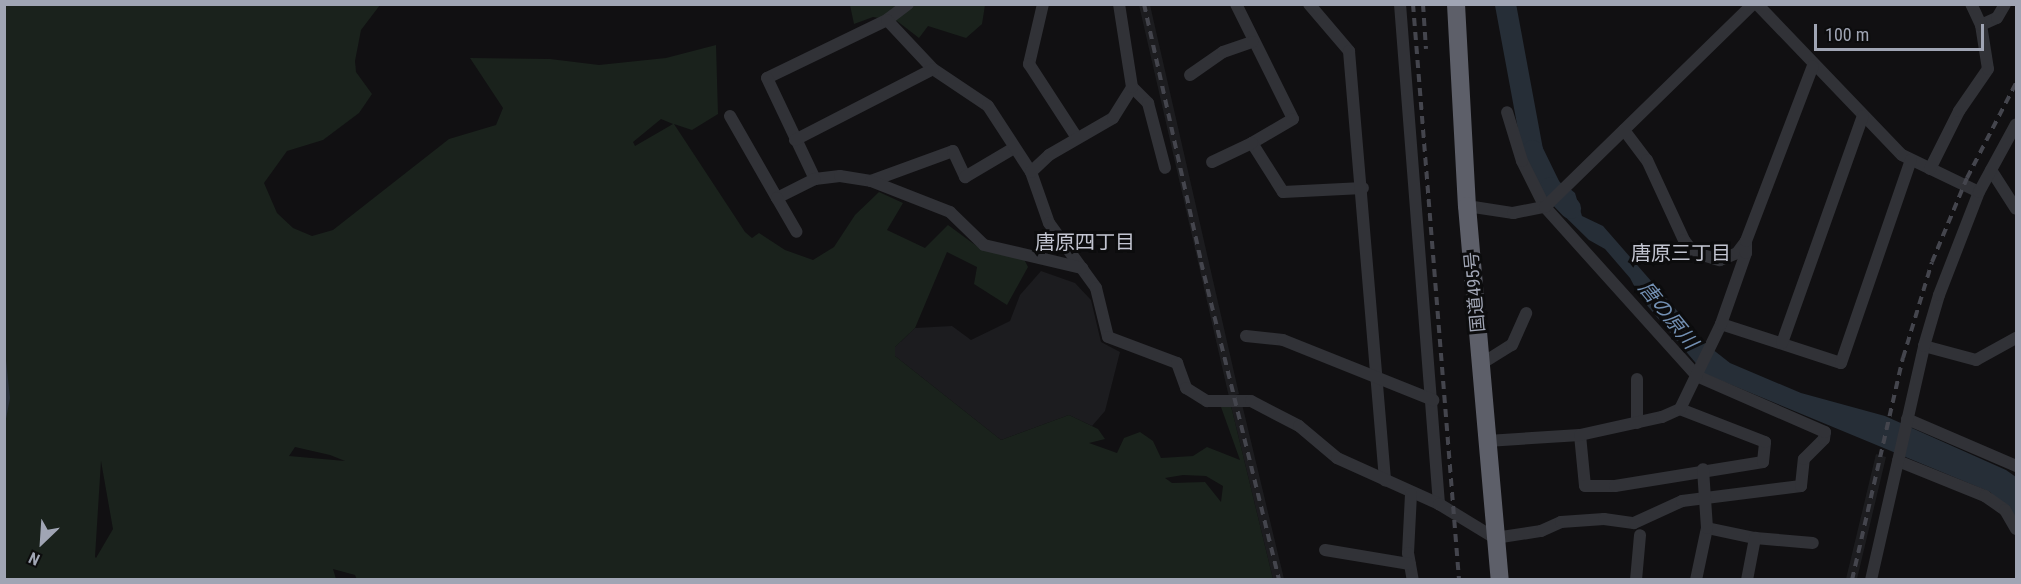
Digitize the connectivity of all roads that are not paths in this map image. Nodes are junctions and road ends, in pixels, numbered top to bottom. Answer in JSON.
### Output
{"nodes":[{"id":1,"x":908,"y":4,"type":"edge"},
{"id":2,"x":1043,"y":4,"type":"edge"},
{"id":3,"x":1119,"y":4,"type":"edge"},
{"id":4,"x":1236,"y":4,"type":"edge"},
{"id":5,"x":1309,"y":4,"type":"edge"},
{"id":6,"x":1400,"y":4,"type":"edge"},
{"id":7,"x":1456,"y":4,"type":"edge"},
{"id":8,"x":1755,"y":4,"type":"edge"},
{"id":9,"x":1971,"y":4,"type":"edge"},
{"id":10,"x":2005,"y":4,"type":"edge"},
{"id":11,"x":886,"y":20,"type":"junction"},
{"id":12,"x":1981,"y":25,"type":"junction"},
{"id":13,"x":1252,"y":42,"type":"junction"},
{"id":14,"x":1813,"y":66,"type":"junction"},
{"id":15,"x":933,"y":69,"type":"junction"},
{"id":16,"x":1190,"y":75,"type":"dead end"},
{"id":17,"x":1132,"y":87,"type":"junction"},
{"id":18,"x":1507,"y":112,"type":"dead end"},
{"id":19,"x":730,"y":116,"type":"dead end"},
{"id":20,"x":1863,"y":116,"type":"junction"},
{"id":21,"x":2016,"y":124,"type":"edge"},
{"id":22,"x":1624,"y":130,"type":"junction"},
{"id":23,"x":1077,"y":138,"type":"junction"},
{"id":24,"x":795,"y":140,"type":"junction"},
{"id":25,"x":1252,"y":143,"type":"junction"},
{"id":26,"x":1014,"y":148,"type":"junction"},
{"id":27,"x":1911,"y":160,"type":"junction"},
{"id":28,"x":1212,"y":162,"type":"dead end"},
{"id":29,"x":1165,"y":168,"type":"dead end"},
{"id":30,"x":1930,"y":169,"type":"junction"},
{"id":31,"x":1991,"y":170,"type":"junction"},
{"id":32,"x":1031,"y":172,"type":"junction"},
{"id":33,"x":814,"y":179,"type":"junction"},
{"id":34,"x":871,"y":181,"type":"junction"},
{"id":35,"x":1363,"y":189,"type":"junction"},
{"id":36,"x":1979,"y":192,"type":"junction"},
{"id":37,"x":777,"y":198,"type":"junction"},
{"id":38,"x":1467,"y":206,"type":"junction"},
{"id":39,"x":1545,"y":207,"type":"junction"},
{"id":40,"x":2016,"y":209,"type":"edge"},
{"id":41,"x":797,"y":232,"type":"dead end"},
{"id":42,"x":1746,"y":241,"type":"junction"},
{"id":43,"x":1082,"y":268,"type":"junction"},
{"id":44,"x":1526,"y":313,"type":"dead end"},
{"id":45,"x":1721,"y":324,"type":"junction"},
{"id":46,"x":1246,"y":336,"type":"dead end"},
{"id":47,"x":2016,"y":338,"type":"edge"},
{"id":48,"x":1782,"y":343,"type":"junction"},
{"id":49,"x":1924,"y":346,"type":"junction"},
{"id":50,"x":1481,"y":364,"type":"junction"},
{"id":51,"x":1699,"y":373,"type":"junction"},
{"id":52,"x":1375,"y":378,"type":"junction"},
{"id":53,"x":1637,"y":380,"type":"dead end"},
{"id":54,"x":1433,"y":400,"type":"junction"},
{"id":55,"x":1680,"y":409,"type":"junction"},
{"id":56,"x":1907,"y":419,"type":"junction"},
{"id":57,"x":1637,"y":423,"type":"junction"},
{"id":58,"x":1580,"y":435,"type":"junction"},
{"id":59,"x":1487,"y":441,"type":"junction"},
{"id":60,"x":1899,"y":456,"type":"junction"},
{"id":61,"x":2014,"y":460,"type":"edge"},
{"id":62,"x":1703,"y":469,"type":"junction"},
{"id":63,"x":1385,"y":480,"type":"junction"},
{"id":64,"x":1412,"y":494,"type":"junction"},
{"id":65,"x":1706,"y":498,"type":"junction"},
{"id":66,"x":1439,"y":504,"type":"junction"},
{"id":67,"x":1707,"y":528,"type":"junction"},
{"id":68,"x":2016,"y":529,"type":"edge"},
{"id":69,"x":1640,"y":535,"type":"dead end"},
{"id":70,"x":1495,"y":538,"type":"junction"},
{"id":71,"x":1755,"y":538,"type":"junction"},
{"id":72,"x":1813,"y":543,"type":"dead end"},
{"id":73,"x":1325,"y":550,"type":"dead end"},
{"id":74,"x":1410,"y":564,"type":"junction"},
{"id":75,"x":1413,"y":579,"type":"edge"},
{"id":76,"x":1500,"y":579,"type":"edge"},
{"id":77,"x":1636,"y":579,"type":"edge"},
{"id":78,"x":1696,"y":579,"type":"edge"},
{"id":79,"x":1747,"y":579,"type":"edge"},
{"id":80,"x":1871,"y":579,"type":"edge"}],
"edges":[{"from":1,"to":11,"type":"street"},
{"from":2,"to":23,"type":"street"},
{"from":3,"to":17,"type":"street"},
{"from":4,"to":13,"type":"street"},
{"from":5,"to":35,"type":"street"},
{"from":6,"to":54,"type":"street"},
{"from":7,"to":38,"type":"highway","name":"国道495号"},
{"from":8,"to":14,"type":"street"},
{"from":8,"to":22,"type":"street"},
{"from":9,"to":12,"type":"street"},
{"from":10,"to":12,"type":"street"},
{"from":11,"to":15,"type":"street"},
{"from":11,"to":24,"type":"street"},
{"from":12,"to":30,"type":"street"},
{"from":13,"to":16,"type":"street"},
{"from":13,"to":25,"type":"street"},
{"from":14,"to":20,"type":"street"},
{"from":14,"to":42,"type":"street"},
{"from":15,"to":24,"type":"street"},
{"from":15,"to":26,"type":"street"},
{"from":17,"to":23,"type":"street"},
{"from":17,"to":29,"type":"street"},
{"from":18,"to":39,"type":"street"},
{"from":19,"to":37,"type":"street"},
{"from":20,"to":27,"type":"street"},
{"from":20,"to":48,"type":"street"},
{"from":21,"to":31,"type":"street"},
{"from":22,"to":39,"type":"street"},
{"from":22,"to":42,"type":"street"},
{"from":23,"to":32,"type":"street"},
{"from":24,"to":33,"type":"street"},
{"from":25,"to":28,"type":"street"},
{"from":25,"to":35,"type":"street"},
{"from":26,"to":32,"type":"street"},
{"from":26,"to":34,"type":"street"},
{"from":27,"to":30,"type":"street"},
{"from":27,"to":48,"type":"street"},
{"from":30,"to":36,"type":"street"},
{"from":31,"to":36,"type":"street"},
{"from":31,"to":40,"type":"street"},
{"from":32,"to":43,"type":"street"},
{"from":33,"to":34,"type":"street"},
{"from":33,"to":37,"type":"street"},
{"from":34,"to":43,"type":"street"},
{"from":35,"to":52,"type":"street"},
{"from":36,"to":49,"type":"street"},
{"from":37,"to":41,"type":"street"},
{"from":38,"to":39,"type":"street"},
{"from":38,"to":50,"type":"highway","name":"国道495号"},
{"from":39,"to":51,"type":"street"},
{"from":42,"to":45,"type":"street"},
{"from":43,"to":63,"type":"street"},
{"from":44,"to":50,"type":"street"},
{"from":45,"to":48,"type":"street"},
{"from":45,"to":51,"type":"street"},
{"from":46,"to":52,"type":"street"},
{"from":47,"to":49,"type":"street"},
{"from":49,"to":56,"type":"street"},
{"from":50,"to":59,"type":"highway","name":"国道495号"},
{"from":51,"to":55,"type":"street"},
{"from":51,"to":65,"type":"street"},
{"from":52,"to":54,"type":"street"},
{"from":52,"to":63,"type":"street"},
{"from":53,"to":57,"type":"street"},
{"from":54,"to":66,"type":"street"},
{"from":55,"to":57,"type":"street"},
{"from":55,"to":62,"type":"street"},
{"from":56,"to":60,"type":"street"},
{"from":56,"to":61,"type":"street"},
{"from":57,"to":58,"type":"street"},
{"from":58,"to":59,"type":"street"},
{"from":58,"to":62,"type":"street"},
{"from":59,"to":70,"type":"highway","name":"国道495号"},
{"from":60,"to":68,"type":"street"},
{"from":60,"to":80,"type":"street"},
{"from":62,"to":65,"type":"street"},
{"from":63,"to":64,"type":"street"},
{"from":64,"to":66,"type":"street"},
{"from":64,"to":74,"type":"street"},
{"from":65,"to":67,"type":"street"},
{"from":65,"to":70,"type":"street"},
{"from":66,"to":70,"type":"street"},
{"from":67,"to":71,"type":"street"},
{"from":67,"to":78,"type":"street"},
{"from":69,"to":77,"type":"street"},
{"from":70,"to":76,"type":"highway","name":"国道495号"},
{"from":71,"to":72,"type":"street"},
{"from":71,"to":79,"type":"street"},
{"from":73,"to":74,"type":"street"},
{"from":74,"to":75,"type":"street"}]}
